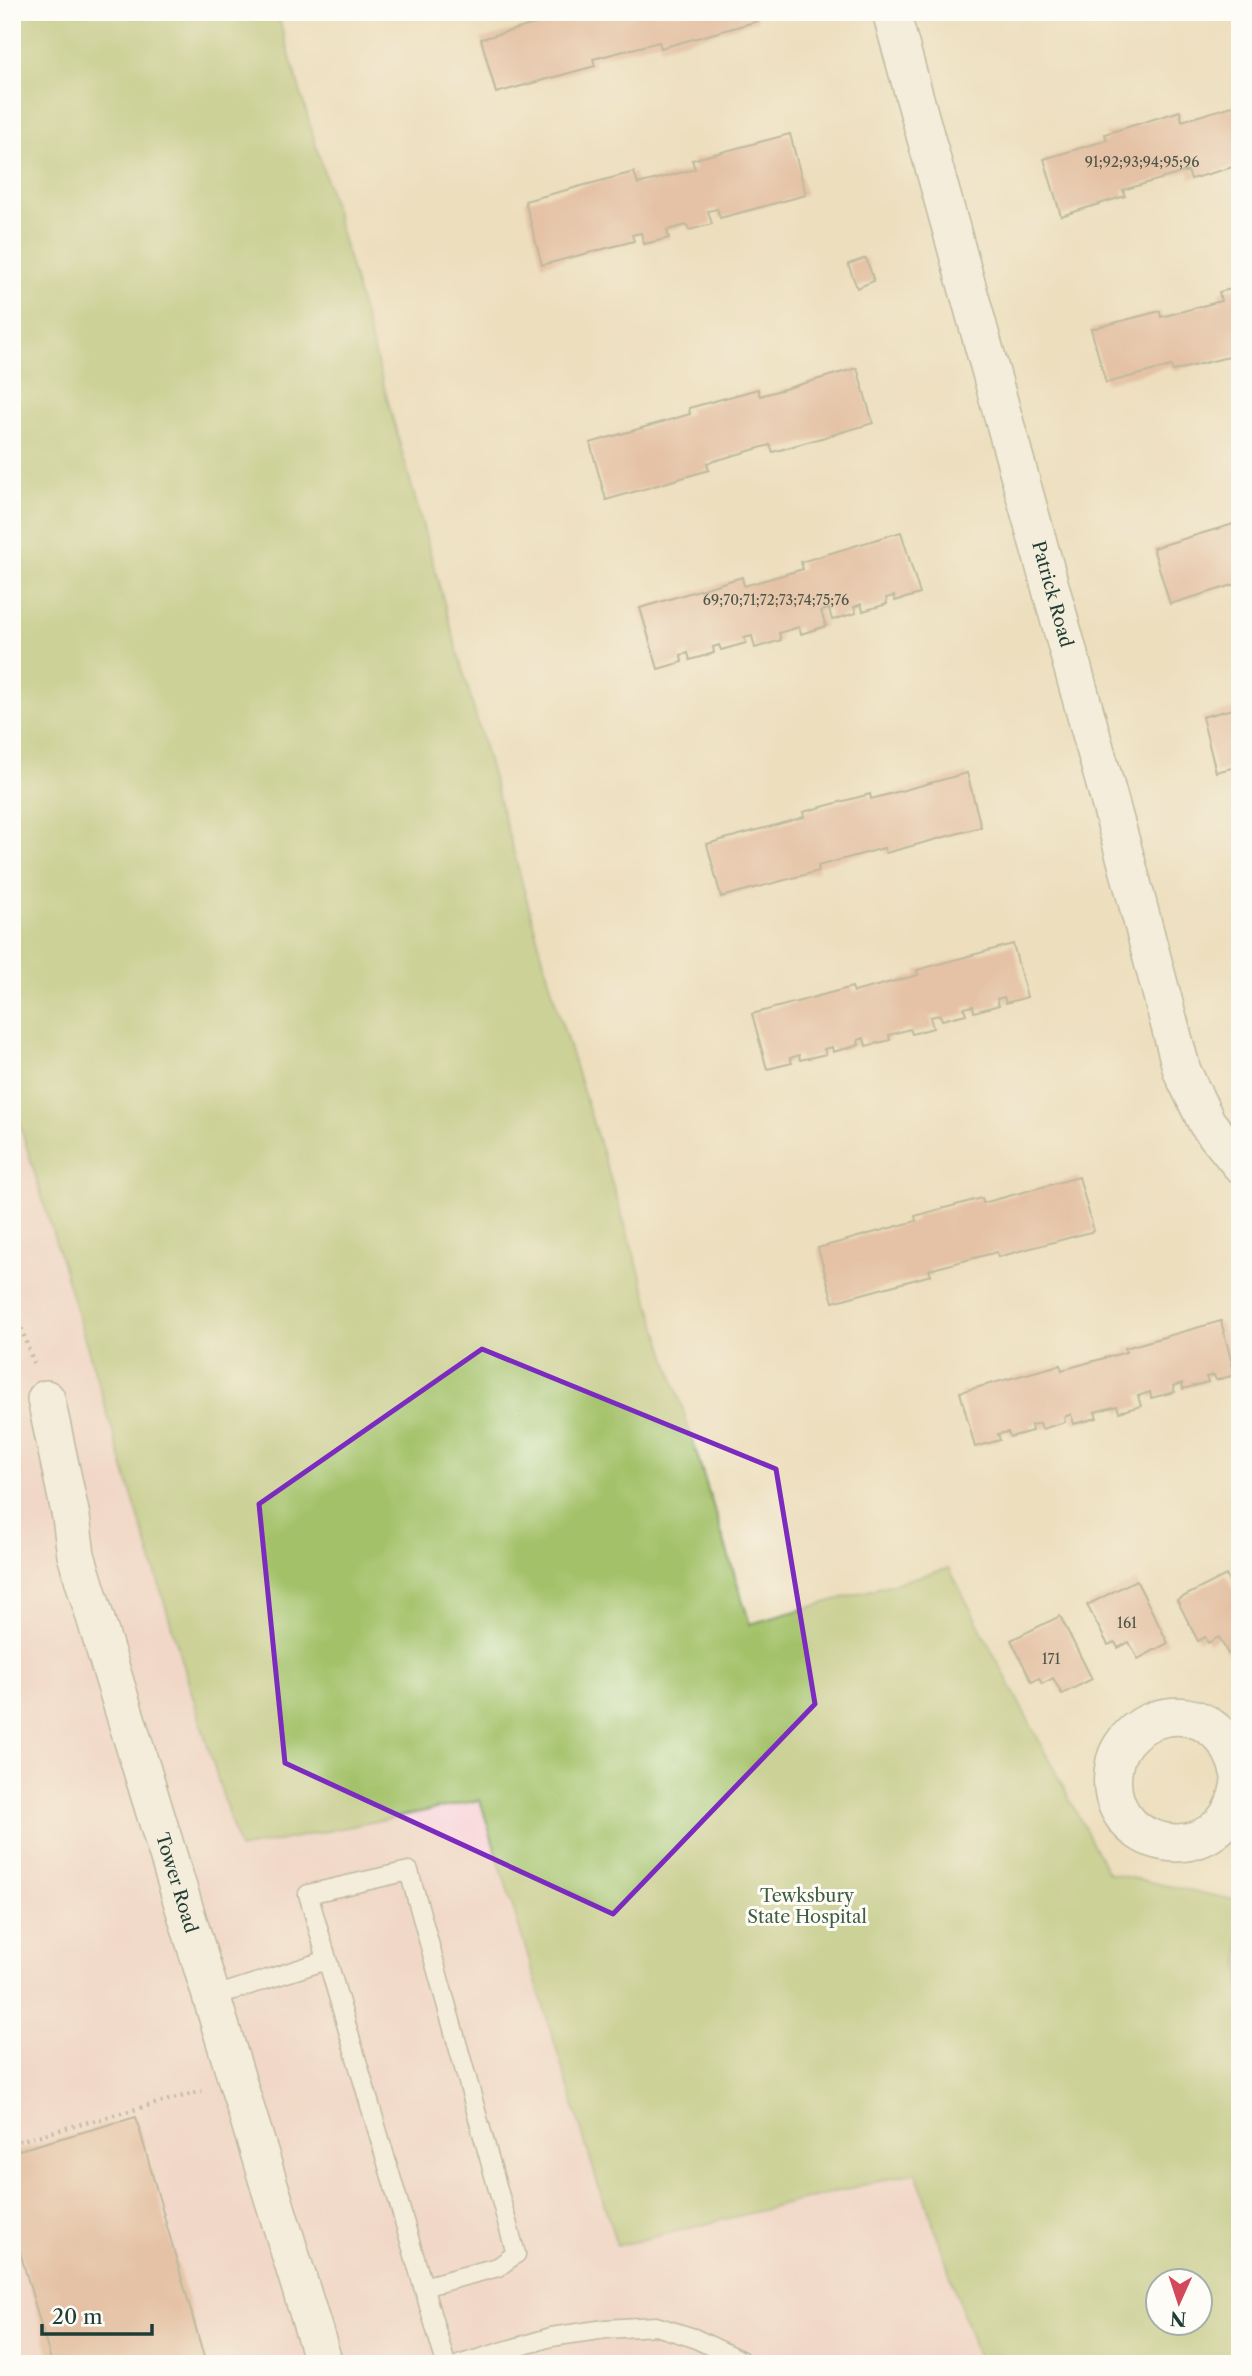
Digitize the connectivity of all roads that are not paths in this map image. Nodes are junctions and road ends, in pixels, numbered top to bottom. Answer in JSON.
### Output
{"nodes":[{"id":1,"x":891,"y":12,"type":"edge"},
{"id":2,"x":1240,"y":1164,"type":"edge"},
{"id":3,"x":46,"y":1399,"type":"road end"},
{"id":4,"x":1233,"y":1739,"type":"edge"},
{"id":5,"x":1240,"y":1778,"type":"edge"},
{"id":6,"x":327,"y":1960,"type":"junction"},
{"id":7,"x":212,"y":1997,"type":"junction"},
{"id":8,"x":423,"y":2287,"type":"junction"},
{"id":9,"x":471,"y":2362,"type":"edge"},
{"id":10,"x":324,"y":2364,"type":"edge"},
{"id":11,"x":446,"y":2364,"type":"edge"},
{"id":12,"x":743,"y":2364,"type":"edge"}],
"edges":[{"from":1,"to":2,"type":"street","name":"Patrick Road"},
{"from":3,"to":7,"type":"street","name":"Tower Road"},
{"from":4,"to":5,"type":"street"},
{"from":4,"to":5,"type":"street"},
{"from":6,"to":7,"type":"lane"},
{"from":6,"to":8,"type":"lane"},
{"from":6,"to":8,"type":"lane"},
{"from":7,"to":10,"type":"street","name":"Tower Road"},
{"from":8,"to":11,"type":"lane"},
{"from":9,"to":12,"type":"lane"}]}
